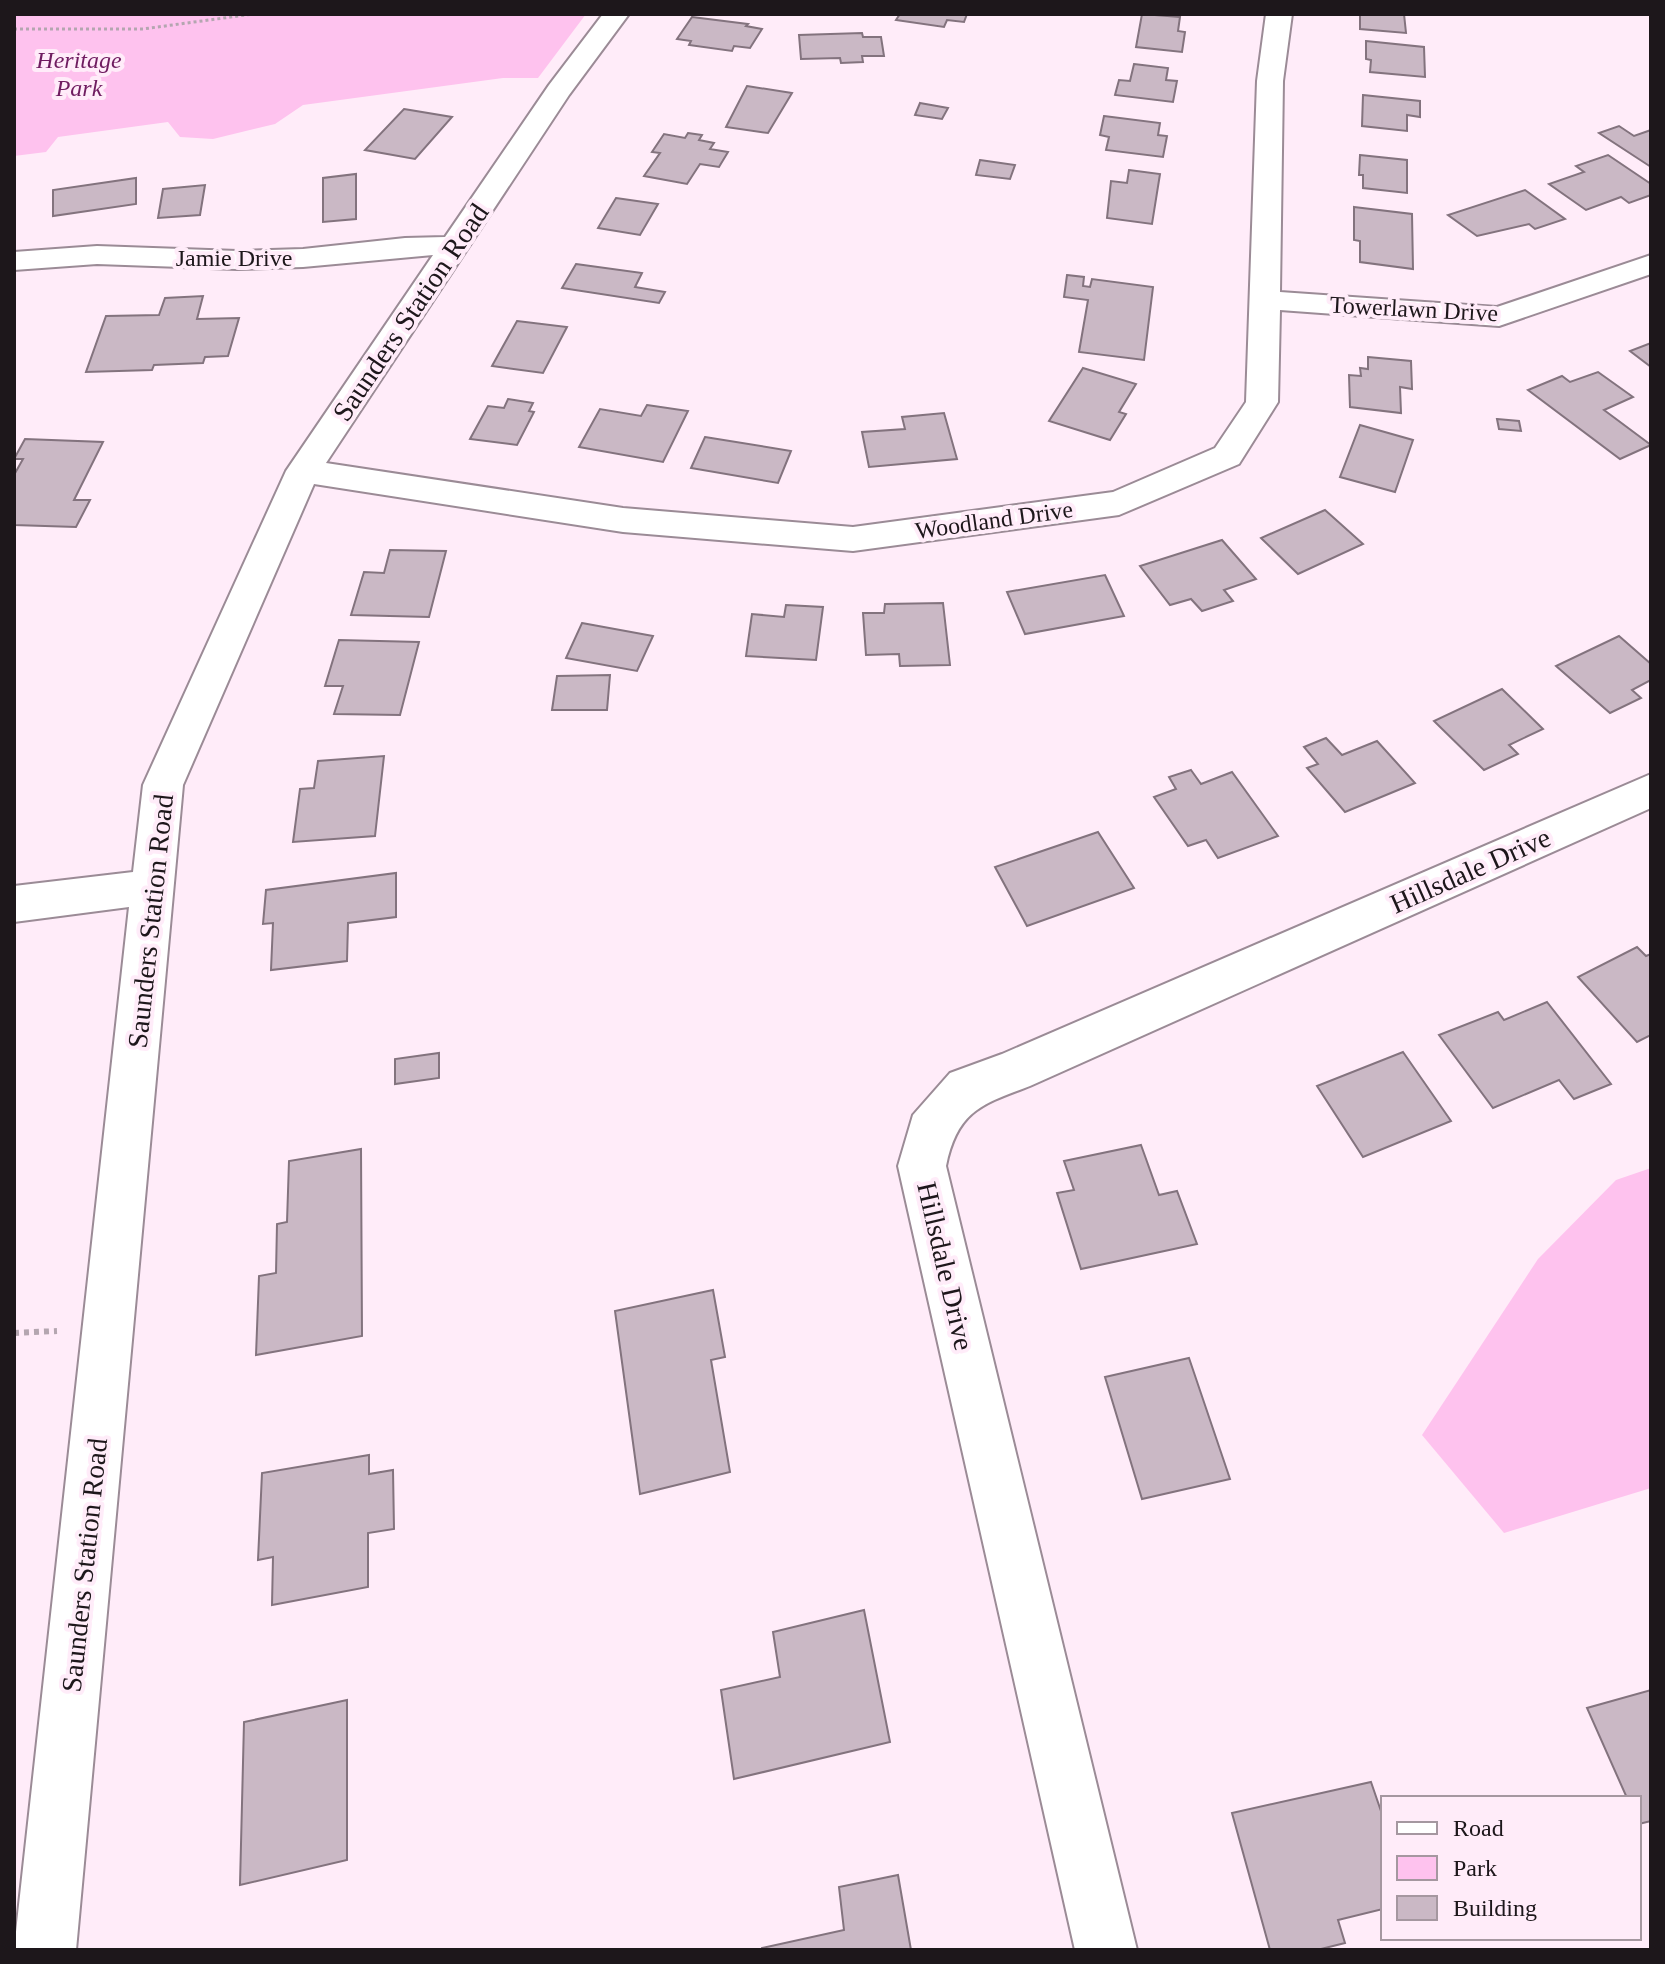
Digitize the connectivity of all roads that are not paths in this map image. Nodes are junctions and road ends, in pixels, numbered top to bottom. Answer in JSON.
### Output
{"nodes":[{"id":1,"x":616,"y":14,"type":"edge"},
{"id":2,"x":1279,"y":14,"type":"edge"},
{"id":3,"x":454,"y":246,"type":"junction"},
{"id":4,"x":14,"y":261,"type":"edge"},
{"id":5,"x":1651,"y":264,"type":"edge"},
{"id":6,"x":1266,"y":300,"type":"junction"},
{"id":7,"x":303,"y":471,"type":"junction"},
{"id":8,"x":1651,"y":790,"type":"edge"},
{"id":9,"x":153,"y":887,"type":"junction"},
{"id":10,"x":14,"y":904,"type":"edge"},
{"id":11,"x":45,"y":1950,"type":"edge"},
{"id":12,"x":1106,"y":1950,"type":"edge"}],
"edges":[{"from":1,"to":3,"type":"street","name":"Saunders Station Road"},
{"from":2,"to":6,"type":"street","name":"Woodland Drive"},
{"from":3,"to":4,"type":"street","name":"Jamie Drive"},
{"from":3,"to":7,"type":"street","name":"Saunders Station Road"},
{"from":5,"to":6,"type":"street","name":"Towerlawn Drive"},
{"from":6,"to":7,"type":"street","name":"Woodland Drive"},
{"from":7,"to":9,"type":"street","name":"Saunders Station Road"},
{"from":8,"to":12,"type":"street","name":"Hillsdale Drive"},
{"from":9,"to":10,"type":"street"},
{"from":9,"to":11,"type":"street","name":"Saunders Station Road"}]}
